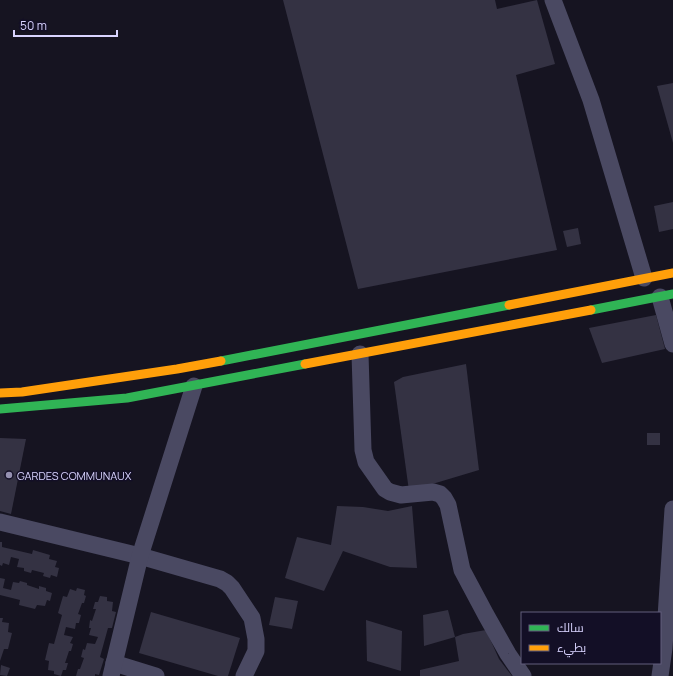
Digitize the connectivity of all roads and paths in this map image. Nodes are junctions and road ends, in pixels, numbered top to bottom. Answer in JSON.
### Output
{"nodes":[{"id":1,"x":554,"y":0,"type":"edge"},
{"id":2,"x":673,"y":273,"type":"edge"},
{"id":3,"x":644,"y":278,"type":"junction"},
{"id":4,"x":666,"y":295,"type":"edge"},
{"id":5,"x":673,"y":344,"type":"edge"},
{"id":6,"x":360,"y":354,"type":"junction"},
{"id":7,"x":194,"y":386,"type":"junction"},
{"id":8,"x":0,"y":393,"type":"edge"},
{"id":9,"x":0,"y":408,"type":"edge"},
{"id":10,"x":673,"y":509,"type":"edge"},
{"id":11,"x":0,"y":522,"type":"edge"},
{"id":12,"x":140,"y":556,"type":"junction"},
{"id":13,"x":668,"y":649,"type":"edge"},
{"id":14,"x":113,"y":670,"type":"edge"},
{"id":15,"x":156,"y":676,"type":"edge"},
{"id":16,"x":244,"y":676,"type":"edge"},
{"id":17,"x":523,"y":676,"type":"edge"},
{"id":18,"x":660,"y":676,"type":"edge"}],
"edges":[{"from":1,"to":3,"type":"street"},
{"from":2,"to":3,"type":"main road"},
{"from":3,"to":8,"type":"main road"},
{"from":4,"to":5,"type":"street"},
{"from":4,"to":6,"type":"main road"},
{"from":6,"to":7,"type":"main road"},
{"from":6,"to":17,"type":"street"},
{"from":7,"to":9,"type":"main road"},
{"from":7,"to":12,"type":"street"},
{"from":10,"to":13,"type":"street"},
{"from":11,"to":12,"type":"street"},
{"from":12,"to":14,"type":"street"},
{"from":12,"to":16,"type":"street"},
{"from":13,"to":18,"type":"street"},
{"from":14,"to":15,"type":"street"}]}
